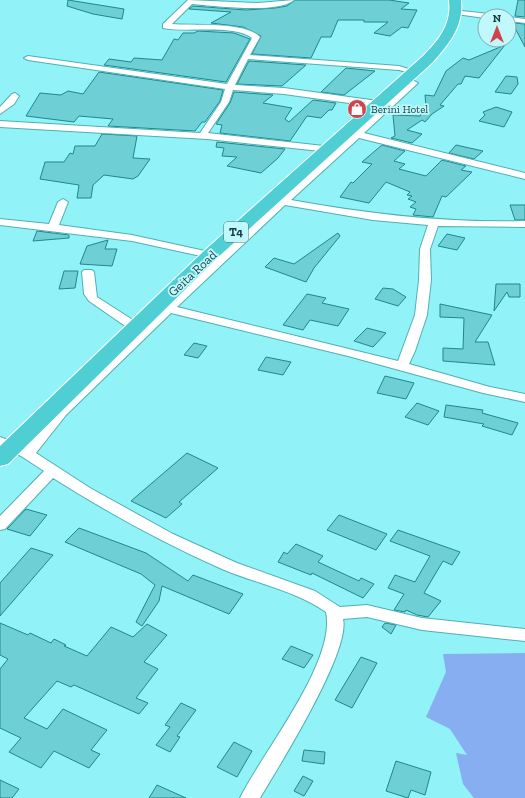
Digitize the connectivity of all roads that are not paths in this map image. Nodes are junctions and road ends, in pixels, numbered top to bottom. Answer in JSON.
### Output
{"nodes":[{"id":1,"x":292,"y":0,"type":"edge"},
{"id":2,"x":191,"y":1,"type":"edge"},
{"id":3,"x":456,"y":6,"type":"edge"},
{"id":4,"x":477,"y":12,"type":"edge"},
{"id":5,"x":246,"y":57,"type":"junction"},
{"id":6,"x":28,"y":58,"type":"dead end"},
{"id":7,"x":414,"y":77,"type":"junction"},
{"id":8,"x":230,"y":87,"type":"junction"},
{"id":9,"x":14,"y":96,"type":"dead end"},
{"id":10,"x":378,"y":104,"type":"junction"},
{"id":11,"x":0,"y":111,"type":"edge"},
{"id":12,"x":0,"y":124,"type":"edge"},
{"id":13,"x":359,"y":134,"type":"junction"},
{"id":14,"x":202,"y":136,"type":"junction"},
{"id":15,"x":330,"y":149,"type":"junction"},
{"id":16,"x":525,"y":176,"type":"edge"},
{"id":17,"x":63,"y":202,"type":"dead end"},
{"id":18,"x":283,"y":202,"type":"junction"},
{"id":19,"x":0,"y":222,"type":"edge"},
{"id":20,"x":434,"y":223,"type":"junction"},
{"id":21,"x":525,"y":224,"type":"edge"},
{"id":22,"x":53,"y":227,"type":"junction"},
{"id":23,"x":210,"y":255,"type":"junction"},
{"id":24,"x":88,"y":272,"type":"dead end"},
{"id":25,"x":170,"y":309,"type":"junction"},
{"id":26,"x":135,"y":327,"type":"junction"},
{"id":27,"x":402,"y":365,"type":"junction"},
{"id":28,"x":525,"y":398,"type":"edge"},
{"id":29,"x":6,"y":443,"type":"edge"},
{"id":30,"x":28,"y":453,"type":"junction"},
{"id":31,"x":0,"y":459,"type":"edge"},
{"id":32,"x":52,"y":471,"type":"junction"},
{"id":33,"x":0,"y":525,"type":"edge"},
{"id":34,"x":335,"y":614,"type":"junction"},
{"id":35,"x":525,"y":635,"type":"edge"},
{"id":36,"x":250,"y":798,"type":"edge"}],
"edges":[{"from":1,"to":2,"type":"street"},
{"from":2,"to":5,"type":"street"},
{"from":3,"to":4,"type":"street"},
{"from":3,"to":7,"type":"highway","name":"Geita Road","number":"T4"},
{"from":5,"to":7,"type":"street"},
{"from":5,"to":8,"type":"street"},
{"from":6,"to":8,"type":"street"},
{"from":7,"to":10,"type":"highway","name":"Geita Road","number":"T4"},
{"from":7,"to":13,"type":"street"},
{"from":8,"to":10,"type":"street"},
{"from":8,"to":14,"type":"street"},
{"from":9,"to":11,"type":"street"},
{"from":10,"to":15,"type":"highway","name":"Geita Road","number":"T4"},
{"from":12,"to":14,"type":"street"},
{"from":13,"to":16,"type":"street"},
{"from":13,"to":18,"type":"street"},
{"from":14,"to":15,"type":"street"},
{"from":15,"to":23,"type":"highway","name":"Geita Road","number":"T4"},
{"from":17,"to":22,"type":"street"},
{"from":18,"to":20,"type":"street"},
{"from":18,"to":25,"type":"street"},
{"from":19,"to":22,"type":"street"},
{"from":20,"to":21,"type":"street"},
{"from":20,"to":27,"type":"street"},
{"from":22,"to":23,"type":"street"},
{"from":23,"to":26,"type":"highway","name":"Geita Road","number":"T4"},
{"from":24,"to":26,"type":"street"},
{"from":25,"to":27,"type":"street"},
{"from":25,"to":30,"type":"street"},
{"from":26,"to":29,"type":"highway","name":"Geita Road","number":"T4"},
{"from":27,"to":28,"type":"street"},
{"from":29,"to":30,"type":"street"},
{"from":29,"to":31,"type":"highway","name":"Geita Road","number":"T4"},
{"from":30,"to":32,"type":"street"},
{"from":32,"to":33,"type":"street"},
{"from":32,"to":34,"type":"street"},
{"from":34,"to":35,"type":"street"},
{"from":34,"to":36,"type":"street"}]}
